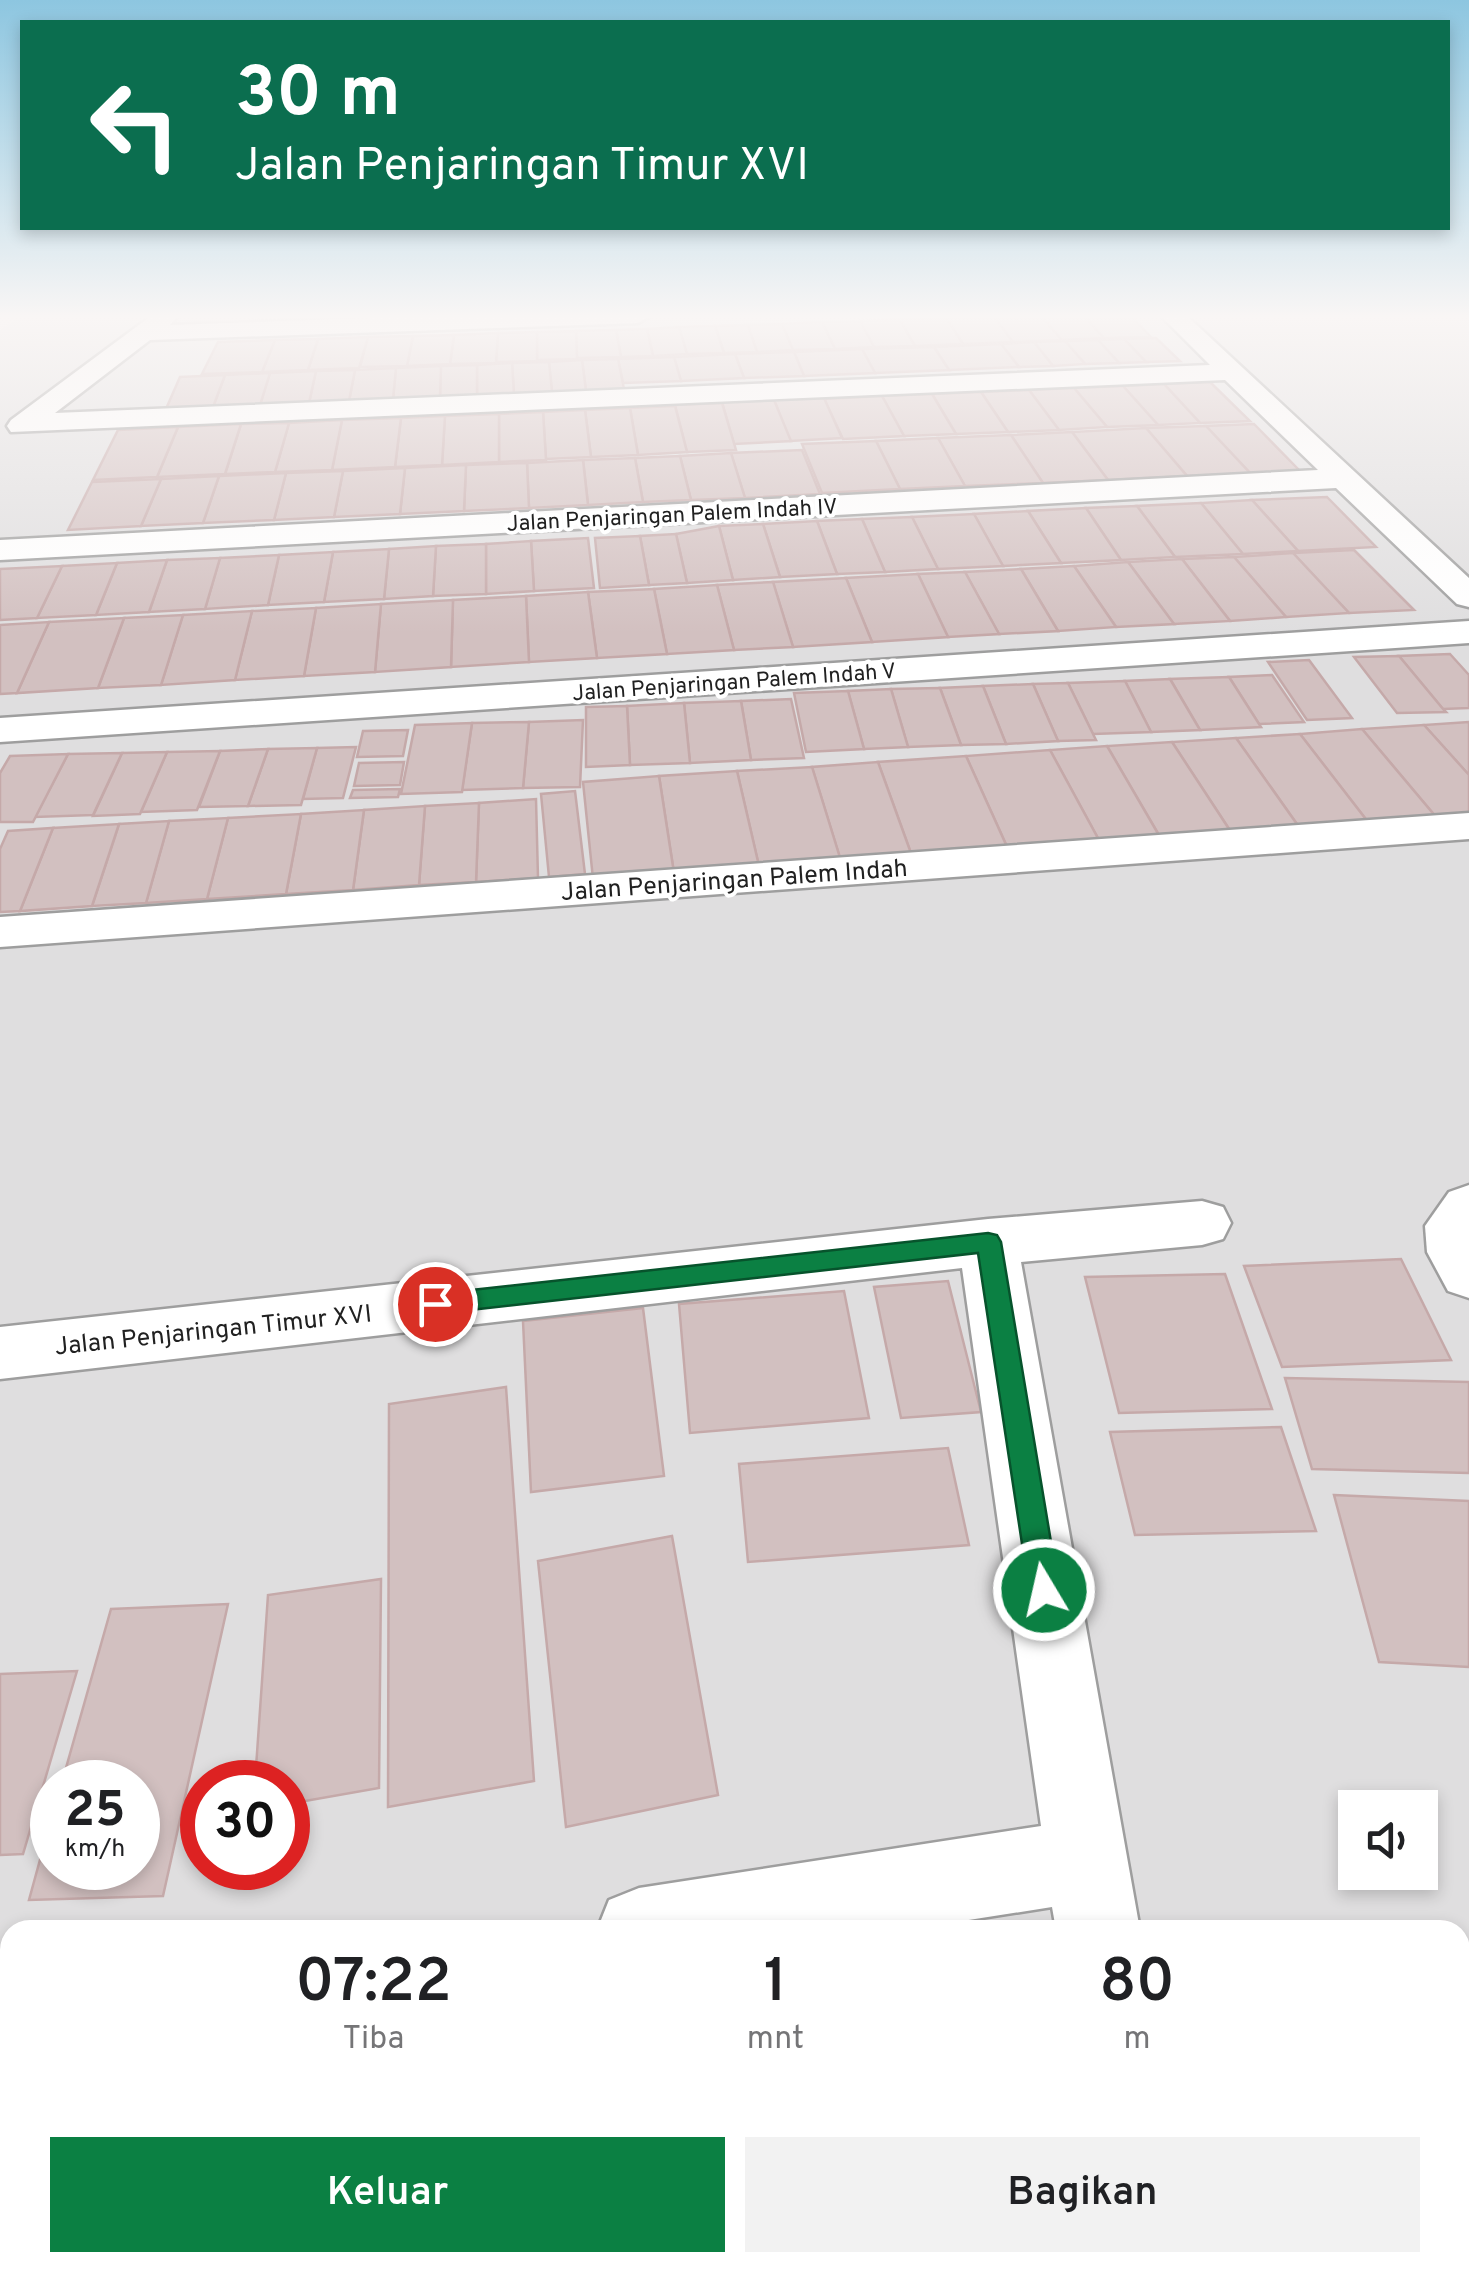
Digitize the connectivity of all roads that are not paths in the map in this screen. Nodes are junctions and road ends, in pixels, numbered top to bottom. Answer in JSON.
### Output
{"nodes":[{"id":1,"x":48,"y":422,"type":"edge"},
{"id":2,"x":1285,"y":422,"type":"edge"},
{"id":3,"x":25,"y":423,"type":"joint"},
{"id":4,"x":0,"y":442,"type":"edge"},
{"id":5,"x":1345,"y":478,"type":"junction"},
{"id":6,"x":0,"y":550,"type":"edge"},
{"id":7,"x":1469,"y":598,"type":"edge"},
{"id":8,"x":1469,"y":632,"type":"edge"},
{"id":9,"x":0,"y":730,"type":"edge"},
{"id":10,"x":1469,"y":826,"type":"edge"},
{"id":11,"x":0,"y":932,"type":"edge"},
{"id":12,"x":1469,"y":1206,"type":"edge"},
{"id":13,"x":1202,"y":1223,"type":"dead end"},
{"id":14,"x":988,"y":1242,"type":"junction"},
{"id":15,"x":1469,"y":1274,"type":"edge"},
{"id":16,"x":0,"y":1353,"type":"edge"},
{"id":17,"x":1092,"y":1895,"type":"edge"},
{"id":18,"x":768,"y":1920,"type":"edge"}],
"edges":[{"from":1,"to":3,"type":"street"},
{"from":2,"to":5,"type":"street"},
{"from":3,"to":4,"type":"street"},
{"from":5,"to":6,"type":"street","name":"Jalan Penjaringan Palem Indah IV"},
{"from":5,"to":7,"type":"street"},
{"from":8,"to":9,"type":"street","name":"Jalan Penjaringan Palem Indah V"},
{"from":10,"to":11,"type":"street","name":"Jalan Penjaringan Palem Indah"},
{"from":12,"to":15,"type":"street"},
{"from":13,"to":14,"type":"street","name":"Jalan Penjaringan Timur XVI"},
{"from":14,"to":16,"type":"street","name":"Jalan Penjaringan Timur XVI"},
{"from":14,"to":17,"type":"street"},
{"from":17,"to":18,"type":"street"}]}
